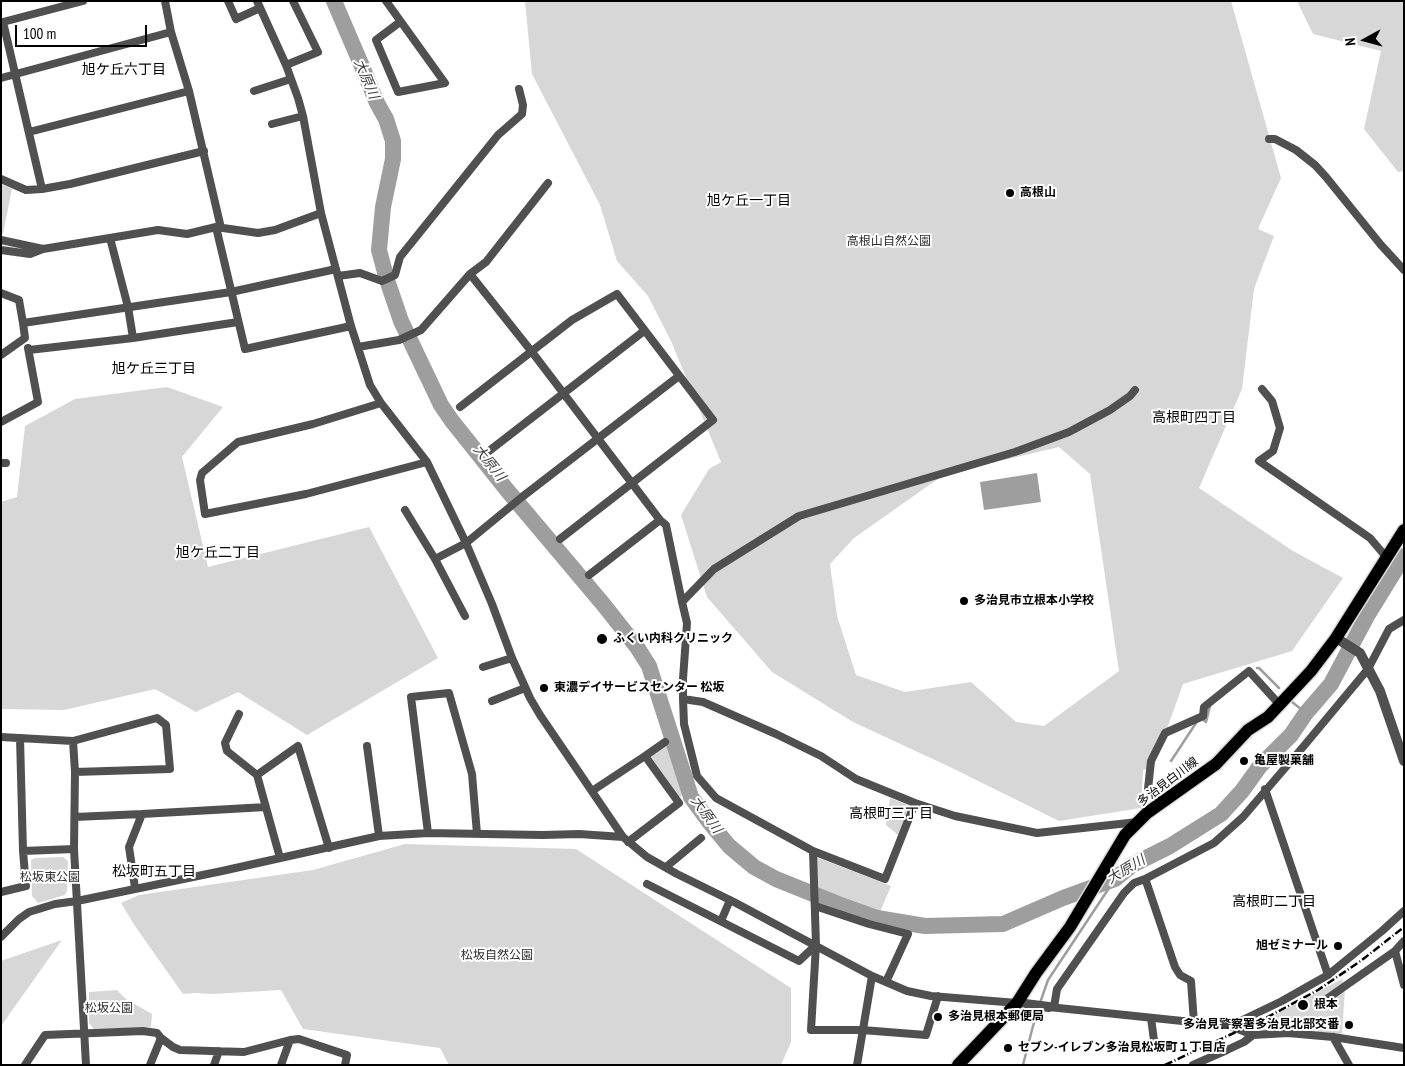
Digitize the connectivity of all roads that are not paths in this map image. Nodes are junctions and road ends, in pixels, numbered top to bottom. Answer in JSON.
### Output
{"nodes":[{"id":1,"x":84,"y":1,"type":"edge"},
{"id":2,"x":165,"y":1,"type":"edge"},
{"id":3,"x":228,"y":1,"type":"edge"},
{"id":4,"x":293,"y":1,"type":"edge"},
{"id":5,"x":386,"y":1,"type":"edge"},
{"id":6,"x":258,"y":5,"type":"edge"},
{"id":7,"x":400,"y":22,"type":"junction"},
{"id":8,"x":172,"y":32,"type":"junction"},
{"id":9,"x":286,"y":65,"type":"junction"},
{"id":10,"x":15,"y":74,"type":"junction"},
{"id":11,"x":1,"y":78,"type":"edge"},
{"id":12,"x":291,"y":79,"type":"junction"},
{"id":13,"x":519,"y":89,"type":"dead end"},
{"id":14,"x":189,"y":91,"type":"junction"},
{"id":15,"x":254,"y":91,"type":"dead end"},
{"id":16,"x":303,"y":116,"type":"junction"},
{"id":17,"x":272,"y":124,"type":"dead end"},
{"id":18,"x":29,"y":132,"type":"junction"},
{"id":19,"x":1269,"y":139,"type":"dead end"},
{"id":20,"x":204,"y":150,"type":"junction"},
{"id":21,"x":1,"y":179,"type":"edge"},
{"id":22,"x":548,"y":183,"type":"dead end"},
{"id":23,"x":42,"y":189,"type":"junction"},
{"id":24,"x":321,"y":213,"type":"junction"},
{"id":25,"x":219,"y":228,"type":"junction"},
{"id":26,"x":110,"y":238,"type":"junction"},
{"id":27,"x":1,"y":240,"type":"edge"},
{"id":28,"x":43,"y":249,"type":"junction"},
{"id":29,"x":1,"y":250,"type":"edge"},
{"id":30,"x":1404,"y":270,"type":"edge"},
{"id":31,"x":337,"y":272,"type":"junction"},
{"id":32,"x":470,"y":274,"type":"junction"},
{"id":33,"x":232,"y":292,"type":"junction"},
{"id":34,"x":1,"y":293,"type":"edge"},
{"id":35,"x":128,"y":307,"type":"junction"},
{"id":36,"x":238,"y":322,"type":"junction"},
{"id":37,"x":24,"y":323,"type":"junction"},
{"id":38,"x":351,"y":326,"type":"junction"},
{"id":39,"x":644,"y":331,"type":"junction"},
{"id":40,"x":25,"y":338,"type":"junction"},
{"id":41,"x":133,"y":338,"type":"junction"},
{"id":42,"x":358,"y":347,"type":"junction"},
{"id":43,"x":29,"y":350,"type":"junction"},
{"id":44,"x":532,"y":352,"type":"junction"},
{"id":45,"x":1,"y":355,"type":"edge"},
{"id":46,"x":679,"y":376,"type":"junction"},
{"id":47,"x":1135,"y":390,"type":"dead end"},
{"id":48,"x":1262,"y":390,"type":"dead end"},
{"id":49,"x":564,"y":393,"type":"junction"},
{"id":50,"x":381,"y":403,"type":"junction"},
{"id":51,"x":460,"y":408,"type":"dead end"},
{"id":52,"x":1,"y":422,"type":"edge"},
{"id":53,"x":598,"y":439,"type":"junction"},
{"id":54,"x":489,"y":450,"type":"dead end"},
{"id":55,"x":427,"y":462,"type":"junction"},
{"id":56,"x":633,"y":484,"type":"junction"},
{"id":57,"x":406,"y":510,"type":"dead end"},
{"id":58,"x":660,"y":520,"type":"junction"},
{"id":59,"x":1404,"y":530,"type":"edge"},
{"id":60,"x":560,"y":539,"type":"dead end"},
{"id":61,"x":466,"y":543,"type":"junction"},
{"id":62,"x":1386,"y":558,"type":"junction"},
{"id":63,"x":435,"y":559,"type":"junction"},
{"id":64,"x":589,"y":575,"type":"dead end"},
{"id":65,"x":682,"y":602,"type":"junction"},
{"id":66,"x":465,"y":616,"type":"dead end"},
{"id":67,"x":1404,"y":620,"type":"edge"},
{"id":68,"x":1340,"y":640,"type":"junction"},
{"id":69,"x":512,"y":658,"type":"junction"},
{"id":70,"x":483,"y":668,"type":"dead end"},
{"id":71,"x":1368,"y":669,"type":"junction"},
{"id":72,"x":525,"y":688,"type":"junction"},
{"id":73,"x":683,"y":699,"type":"junction"},
{"id":74,"x":492,"y":701,"type":"dead end"},
{"id":75,"x":1279,"y":704,"type":"junction"},
{"id":76,"x":239,"y":714,"type":"dead end"},
{"id":77,"x":1,"y":737,"type":"edge"},
{"id":78,"x":20,"y":738,"type":"junction"},
{"id":79,"x":73,"y":740,"type":"junction"},
{"id":80,"x":665,"y":742,"type":"dead end"},
{"id":81,"x":367,"y":746,"type":"dead end"},
{"id":82,"x":645,"y":756,"type":"junction"},
{"id":83,"x":1404,"y":761,"type":"edge"},
{"id":84,"x":75,"y":772,"type":"junction"},
{"id":85,"x":257,"y":775,"type":"junction"},
{"id":86,"x":1265,"y":789,"type":"junction"},
{"id":87,"x":592,"y":791,"type":"junction"},
{"id":88,"x":1162,"y":802,"type":"junction"},
{"id":89,"x":914,"y":803,"type":"junction"},
{"id":90,"x":266,"y":807,"type":"junction"},
{"id":91,"x":142,"y":814,"type":"junction"},
{"id":92,"x":75,"y":817,"type":"junction"},
{"id":93,"x":1138,"y":822,"type":"junction"},
{"id":94,"x":428,"y":833,"type":"junction"},
{"id":95,"x":477,"y":834,"type":"junction"},
{"id":96,"x":379,"y":836,"type":"junction"},
{"id":97,"x":701,"y":838,"type":"dead end"},
{"id":98,"x":626,"y":839,"type":"junction"},
{"id":99,"x":329,"y":848,"type":"junction"},
{"id":100,"x":74,"y":849,"type":"junction"},
{"id":101,"x":812,"y":851,"type":"junction"},
{"id":102,"x":23,"y":852,"type":"junction"},
{"id":103,"x":280,"y":858,"type":"junction"},
{"id":104,"x":666,"y":867,"type":"junction"},
{"id":105,"x":1145,"y":879,"type":"junction"},
{"id":106,"x":647,"y":884,"type":"dead end"},
{"id":107,"x":135,"y":888,"type":"junction"},
{"id":108,"x":1,"y":892,"type":"edge"},
{"id":109,"x":730,"y":900,"type":"junction"},
{"id":110,"x":77,"y":901,"type":"junction"},
{"id":111,"x":815,"y":906,"type":"junction"},
{"id":112,"x":1404,"y":911,"type":"edge"},
{"id":113,"x":721,"y":921,"type":"junction"},
{"id":114,"x":1,"y":937,"type":"edge"},
{"id":115,"x":1404,"y":941,"type":"edge"},
{"id":116,"x":816,"y":945,"type":"junction"},
{"id":117,"x":1395,"y":951,"type":"junction"},
{"id":118,"x":1328,"y":975,"type":"junction"},
{"id":119,"x":872,"y":976,"type":"junction"},
{"id":120,"x":886,"y":982,"type":"junction"},
{"id":121,"x":1404,"y":985,"type":"edge"},
{"id":122,"x":938,"y":996,"type":"junction"},
{"id":123,"x":1328,"y":998,"type":"dead end"},
{"id":124,"x":1017,"y":1003,"type":"junction"},
{"id":125,"x":1052,"y":1007,"type":"junction"},
{"id":126,"x":1150,"y":1018,"type":"junction"},
{"id":127,"x":1194,"y":1023,"type":"junction"},
{"id":128,"x":1230,"y":1026,"type":"junction"},
{"id":129,"x":862,"y":1030,"type":"junction"},
{"id":130,"x":84,"y":1034,"type":"junction"},
{"id":131,"x":1253,"y":1036,"type":"junction"},
{"id":132,"x":1333,"y":1037,"type":"junction"},
{"id":133,"x":161,"y":1038,"type":"junction"},
{"id":134,"x":290,"y":1040,"type":"junction"},
{"id":135,"x":1155,"y":1048,"type":"dead end"},
{"id":136,"x":1404,"y":1048,"type":"edge"},
{"id":137,"x":219,"y":1051,"type":"junction"},
{"id":138,"x":961,"y":1064,"type":"edge"},
{"id":139,"x":25,"y":1065,"type":"edge"},
{"id":140,"x":86,"y":1065,"type":"edge"},
{"id":141,"x":150,"y":1065,"type":"edge"},
{"id":142,"x":214,"y":1065,"type":"edge"},
{"id":143,"x":281,"y":1065,"type":"edge"},
{"id":144,"x":345,"y":1065,"type":"edge"},
{"id":145,"x":857,"y":1065,"type":"edge"},
{"id":146,"x":1193,"y":1065,"type":"edge"},
{"id":147,"x":1349,"y":1065,"type":"edge"}],
"edges":[{"from":1,"to":10,"type":"street"},
{"from":2,"to":8,"type":"street"},
{"from":3,"to":6,"type":"street"},
{"from":4,"to":9,"type":"street"},
{"from":5,"to":7,"type":"street"},
{"from":6,"to":9,"type":"street"},
{"from":7,"to":7,"type":"street"},
{"from":8,"to":10,"type":"street"},
{"from":8,"to":14,"type":"street"},
{"from":9,"to":12,"type":"street"},
{"from":10,"to":11,"type":"street"},
{"from":10,"to":18,"type":"street"},
{"from":12,"to":15,"type":"street"},
{"from":12,"to":16,"type":"street"},
{"from":13,"to":31,"type":"street"},
{"from":14,"to":18,"type":"street"},
{"from":14,"to":20,"type":"street"},
{"from":16,"to":17,"type":"street"},
{"from":16,"to":24,"type":"street"},
{"from":18,"to":23,"type":"street"},
{"from":19,"to":30,"type":"street"},
{"from":20,"to":23,"type":"street"},
{"from":20,"to":25,"type":"street"},
{"from":21,"to":23,"type":"street"},
{"from":22,"to":32,"type":"street"},
{"from":24,"to":25,"type":"street"},
{"from":24,"to":31,"type":"street"},
{"from":25,"to":26,"type":"street"},
{"from":25,"to":33,"type":"street"},
{"from":26,"to":28,"type":"street"},
{"from":26,"to":35,"type":"street"},
{"from":27,"to":28,"type":"street"},
{"from":28,"to":29,"type":"street"},
{"from":31,"to":33,"type":"street"},
{"from":31,"to":38,"type":"street"},
{"from":32,"to":42,"type":"street"},
{"from":32,"to":44,"type":"street"},
{"from":33,"to":35,"type":"street"},
{"from":33,"to":36,"type":"street"},
{"from":34,"to":37,"type":"street"},
{"from":35,"to":37,"type":"street"},
{"from":35,"to":41,"type":"street"},
{"from":36,"to":38,"type":"street"},
{"from":36,"to":41,"type":"street"},
{"from":37,"to":40,"type":"street"},
{"from":38,"to":42,"type":"street"},
{"from":39,"to":44,"type":"street"},
{"from":39,"to":46,"type":"street"},
{"from":39,"to":49,"type":"street"},
{"from":40,"to":43,"type":"street"},
{"from":40,"to":45,"type":"street"},
{"from":41,"to":43,"type":"street"},
{"from":42,"to":50,"type":"street"},
{"from":43,"to":52,"type":"street"},
{"from":44,"to":49,"type":"street"},
{"from":44,"to":51,"type":"street"},
{"from":46,"to":53,"type":"street"},
{"from":46,"to":56,"type":"street"},
{"from":47,"to":65,"type":"street"},
{"from":48,"to":62,"type":"street"},
{"from":49,"to":53,"type":"street"},
{"from":49,"to":54,"type":"street"},
{"from":50,"to":55,"type":"street"},
{"from":50,"to":55,"type":"street"},
{"from":53,"to":56,"type":"street"},
{"from":53,"to":61,"type":"street"},
{"from":55,"to":61,"type":"street"},
{"from":56,"to":58,"type":"street"},
{"from":56,"to":60,"type":"street"},
{"from":57,"to":63,"type":"street"},
{"from":58,"to":64,"type":"street"},
{"from":58,"to":65,"type":"street"},
{"from":59,"to":62,"type":"main road","name":"多治見白川線"},
{"from":61,"to":63,"type":"street"},
{"from":61,"to":69,"type":"street"},
{"from":62,"to":68,"type":"main road","name":"多治見白川線"},
{"from":63,"to":66,"type":"street"},
{"from":65,"to":73,"type":"street"},
{"from":67,"to":71,"type":"street"},
{"from":68,"to":71,"type":"street"},
{"from":68,"to":75,"type":"main road","name":"多治見白川線"},
{"from":69,"to":70,"type":"street"},
{"from":69,"to":72,"type":"street"},
{"from":71,"to":83,"type":"street"},
{"from":71,"to":86,"type":"street"},
{"from":72,"to":74,"type":"street"},
{"from":72,"to":87,"type":"street"},
{"from":73,"to":89,"type":"street"},
{"from":73,"to":101,"type":"street"},
{"from":75,"to":88,"type":"main road","name":"多治見白川線"},
{"from":75,"to":88,"type":"street"},
{"from":76,"to":85,"type":"street"},
{"from":77,"to":78,"type":"street"},
{"from":78,"to":79,"type":"street"},
{"from":78,"to":102,"type":"street"},
{"from":79,"to":84,"type":"street"},
{"from":79,"to":84,"type":"street"},
{"from":80,"to":82,"type":"street"},
{"from":81,"to":96,"type":"street"},
{"from":82,"to":87,"type":"street"},
{"from":82,"to":98,"type":"street"},
{"from":84,"to":92,"type":"street"},
{"from":85,"to":90,"type":"street"},
{"from":85,"to":99,"type":"street"},
{"from":86,"to":105,"type":"street"},
{"from":86,"to":118,"type":"street"},
{"from":87,"to":98,"type":"street"},
{"from":88,"to":93,"type":"main road","name":"多治見白川線"},
{"from":89,"to":93,"type":"street"},
{"from":89,"to":101,"type":"street"},
{"from":90,"to":91,"type":"street"},
{"from":90,"to":103,"type":"street"},
{"from":91,"to":92,"type":"street"},
{"from":91,"to":107,"type":"street"},
{"from":92,"to":100,"type":"street"},
{"from":93,"to":124,"type":"main road","name":"多治見白川線"},
{"from":94,"to":95,"type":"street"},
{"from":94,"to":95,"type":"street"},
{"from":94,"to":96,"type":"street"},
{"from":95,"to":98,"type":"street"},
{"from":96,"to":99,"type":"street"},
{"from":97,"to":104,"type":"street"},
{"from":98,"to":104,"type":"street"},
{"from":99,"to":103,"type":"street"},
{"from":100,"to":102,"type":"street"},
{"from":100,"to":110,"type":"street"},
{"from":101,"to":111,"type":"street"},
{"from":102,"to":108,"type":"street"},
{"from":103,"to":107,"type":"street"},
{"from":104,"to":109,"type":"street"},
{"from":105,"to":125,"type":"street"},
{"from":105,"to":127,"type":"street"},
{"from":106,"to":113,"type":"street"},
{"from":107,"to":110,"type":"street"},
{"from":109,"to":113,"type":"street"},
{"from":109,"to":116,"type":"street"},
{"from":110,"to":114,"type":"street"},
{"from":110,"to":130,"type":"street"},
{"from":111,"to":116,"type":"street"},
{"from":111,"to":120,"type":"street"},
{"from":112,"to":118,"type":"street"},
{"from":113,"to":116,"type":"street"},
{"from":115,"to":117,"type":"street"},
{"from":116,"to":119,"type":"street"},
{"from":116,"to":129,"type":"street"},
{"from":117,"to":121,"type":"street"},
{"from":117,"to":123,"type":"street"},
{"from":118,"to":128,"type":"street"},
{"from":119,"to":120,"type":"street"},
{"from":119,"to":129,"type":"street"},
{"from":120,"to":122,"type":"street"},
{"from":122,"to":124,"type":"street"},
{"from":122,"to":129,"type":"street"},
{"from":124,"to":125,"type":"street"},
{"from":124,"to":138,"type":"main road","name":"多治見白川線"},
{"from":125,"to":126,"type":"street"},
{"from":126,"to":127,"type":"street"},
{"from":126,"to":135,"type":"street"},
{"from":127,"to":128,"type":"street"},
{"from":128,"to":131,"type":"street"},
{"from":129,"to":145,"type":"street"},
{"from":130,"to":133,"type":"street"},
{"from":130,"to":139,"type":"street"},
{"from":130,"to":140,"type":"street"},
{"from":131,"to":132,"type":"street"},
{"from":131,"to":146,"type":"street"},
{"from":132,"to":136,"type":"street"},
{"from":132,"to":147,"type":"street"},
{"from":133,"to":137,"type":"street"},
{"from":133,"to":141,"type":"street"},
{"from":134,"to":137,"type":"street"},
{"from":134,"to":143,"type":"street"},
{"from":134,"to":144,"type":"street"},
{"from":137,"to":142,"type":"street"}]}
